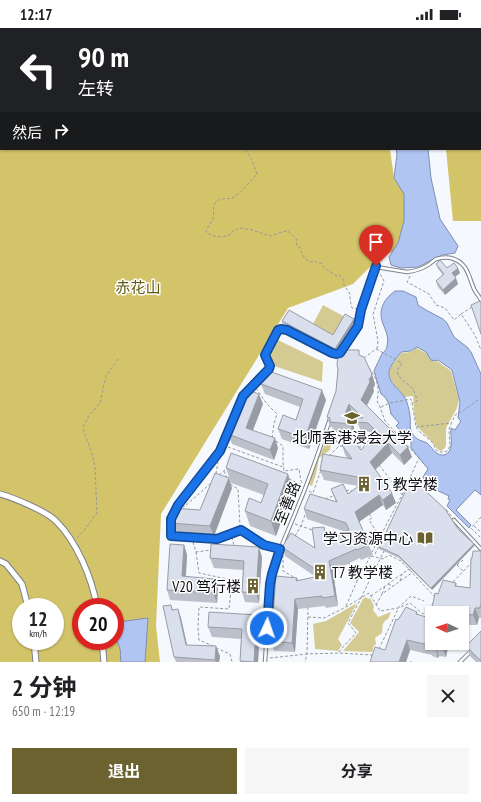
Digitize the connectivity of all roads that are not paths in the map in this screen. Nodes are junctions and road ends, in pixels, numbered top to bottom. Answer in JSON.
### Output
{"nodes":[{"id":1,"x":481,"y":300,"type":"edge"},
{"id":2,"x":332,"y":414,"type":"edge"},
{"id":3,"x":0,"y":494,"type":"edge"},
{"id":4,"x":175,"y":512,"type":"edge"},
{"id":5,"x":171,"y":519,"type":"edge"},
{"id":6,"x":454,"y":520,"type":"edge"},
{"id":7,"x":280,"y":549,"type":"junction"},
{"id":8,"x":481,"y":549,"type":"edge"},
{"id":9,"x":0,"y":561,"type":"edge"},
{"id":10,"x":26,"y":598,"type":"edge"},
{"id":11,"x":95,"y":598,"type":"edge"},
{"id":12,"x":476,"y":646,"type":"edge"},
{"id":13,"x":35,"y":650,"type":"edge"},
{"id":14,"x":104,"y":650,"type":"edge"},
{"id":15,"x":36,"y":662,"type":"edge"},
{"id":16,"x":104,"y":662,"type":"edge"},
{"id":17,"x":265,"y":662,"type":"edge"},
{"id":18,"x":460,"y":662,"type":"edge"}],
"edges":[{"from":1,"to":4,"type":"lane"},
{"from":2,"to":7,"type":"lane","name":"至善路"},
{"from":3,"to":11,"type":"street"},
{"from":5,"to":7,"type":"lane"},
{"from":6,"to":8,"type":"lane"},
{"from":7,"to":17,"type":"lane","name":"至善路"},
{"from":9,"to":10,"type":"street"},
{"from":12,"to":18,"type":"lane"},
{"from":13,"to":15,"type":"street"},
{"from":14,"to":16,"type":"street"}]}
